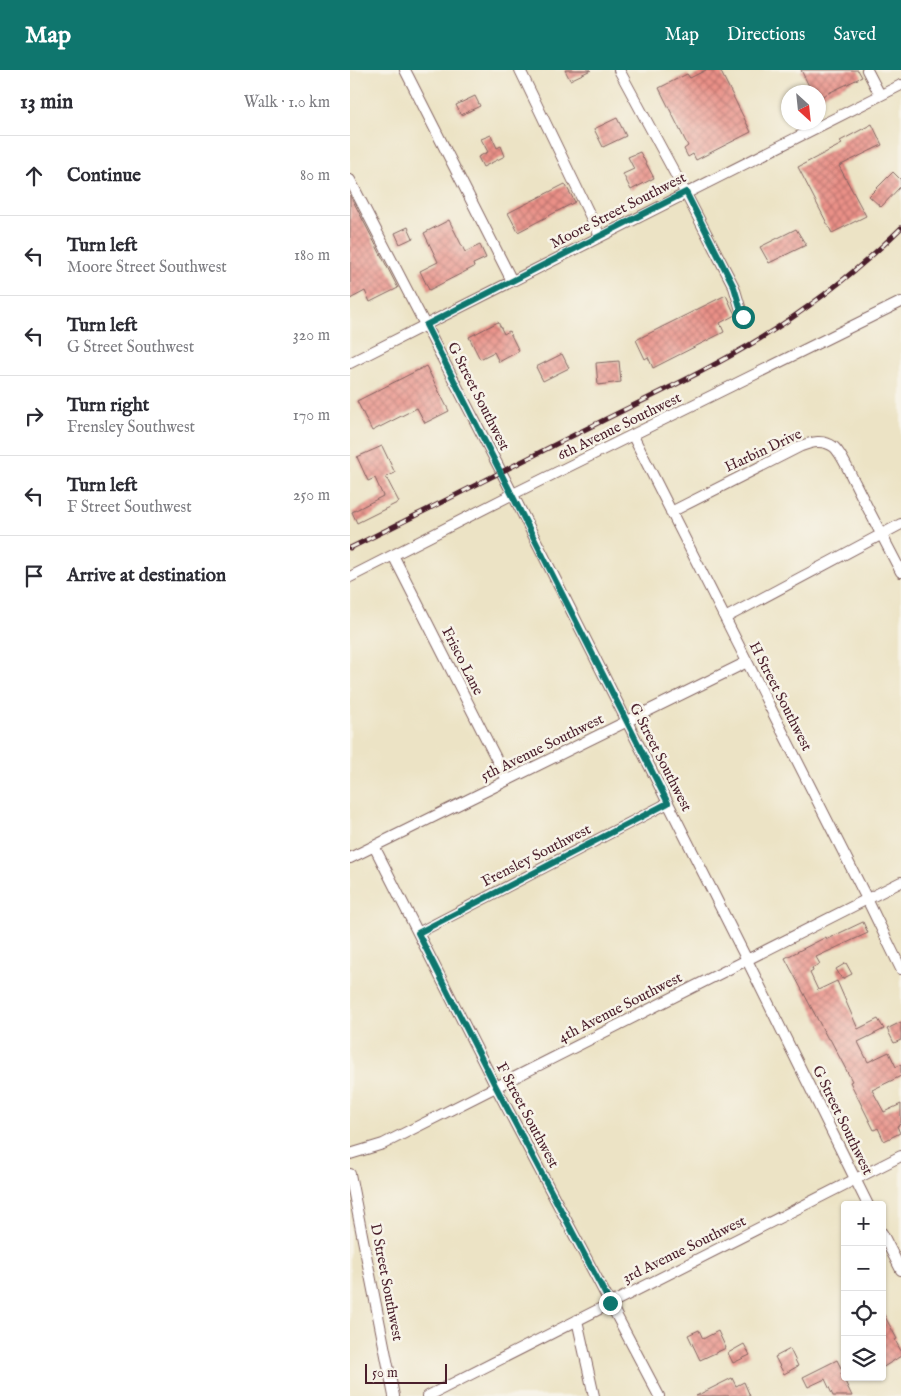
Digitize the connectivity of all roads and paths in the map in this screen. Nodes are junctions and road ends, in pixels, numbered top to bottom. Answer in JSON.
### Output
{"nodes":[{"id":1,"x":405,"y":70,"type":"edge"},
{"id":2,"x":520,"y":70,"type":"edge"},
{"id":3,"x":619,"y":70,"type":"edge"},
{"id":4,"x":867,"y":70,"type":"edge"},
{"id":5,"x":901,"y":85,"type":"edge"},
{"id":6,"x":880,"y":95,"type":"junction"},
{"id":7,"x":350,"y":180,"type":"edge"},
{"id":8,"x":686,"y":192,"type":"junction"},
{"id":9,"x":600,"y":236,"type":"junction"},
{"id":10,"x":512,"y":281,"type":"junction"},
{"id":11,"x":901,"y":302,"type":"edge"},
{"id":12,"x":743,"y":317,"type":"dead end"},
{"id":13,"x":426,"y":325,"type":"junction"},
{"id":14,"x":350,"y":363,"type":"edge"},
{"id":15,"x":633,"y":436,"type":"junction"},
{"id":16,"x":512,"y":495,"type":"junction"},
{"id":17,"x":671,"y":512,"type":"junction"},
{"id":18,"x":901,"y":524,"type":"edge"},
{"id":19,"x":881,"y":534,"type":"junction"},
{"id":20,"x":393,"y":556,"type":"junction"},
{"id":21,"x":901,"y":572,"type":"edge"},
{"id":22,"x":350,"y":577,"type":"edge"},
{"id":23,"x":725,"y":618,"type":"junction"},
{"id":24,"x":747,"y":662,"type":"junction"},
{"id":25,"x":626,"y":722,"type":"junction"},
{"id":26,"x":507,"y":780,"type":"junction"},
{"id":27,"x":668,"y":803,"type":"junction"},
{"id":28,"x":374,"y":846,"type":"junction"},
{"id":29,"x":350,"y":858,"type":"edge"},
{"id":30,"x":901,"y":882,"type":"edge"},
{"id":31,"x":867,"y":899,"type":"junction"},
{"id":32,"x":418,"y":933,"type":"junction"},
{"id":33,"x":747,"y":960,"type":"junction"},
{"id":34,"x":901,"y":970,"type":"edge"},
{"id":35,"x":496,"y":1087,"type":"junction"},
{"id":36,"x":350,"y":1154,"type":"edge"},
{"id":37,"x":901,"y":1156,"type":"edge"},
{"id":38,"x":350,"y":1174,"type":"edge"},
{"id":39,"x":855,"y":1179,"type":"junction"},
{"id":40,"x":866,"y":1201,"type":"edge"},
{"id":41,"x":886,"y":1241,"type":"edge"},
{"id":42,"x":901,"y":1270,"type":"edge"},
{"id":43,"x":610,"y":1303,"type":"junction"},
{"id":44,"x":577,"y":1320,"type":"junction"},
{"id":45,"x":394,"y":1396,"type":"edge"},
{"id":46,"x":428,"y":1396,"type":"edge"},
{"id":47,"x":594,"y":1396,"type":"edge"},
{"id":48,"x":659,"y":1396,"type":"edge"}],
"edges":[{"from":1,"to":10,"type":"street"},
{"from":2,"to":9,"type":"street"},
{"from":3,"to":8,"type":"street"},
{"from":4,"to":6,"type":"street"},
{"from":5,"to":6,"type":"street","name":"Moore Street Southwest"},
{"from":6,"to":8,"type":"street","name":"Moore Street Southwest"},
{"from":7,"to":13,"type":"street","name":"G Street Southwest"},
{"from":8,"to":9,"type":"street","name":"Moore Street Southwest"},
{"from":8,"to":12,"type":"street"},
{"from":9,"to":10,"type":"street","name":"Moore Street Southwest"},
{"from":10,"to":13,"type":"street","name":"Moore Street Southwest"},
{"from":11,"to":15,"type":"street","name":"6th Avenue Southwest"},
{"from":13,"to":14,"type":"street","name":"Moore Street Southwest"},
{"from":13,"to":16,"type":"street","name":"G Street Southwest"},
{"from":15,"to":16,"type":"street","name":"6th Avenue Southwest"},
{"from":15,"to":17,"type":"street","name":"H Street Southwest"},
{"from":16,"to":20,"type":"street","name":"6th Avenue Southwest"},
{"from":16,"to":25,"type":"street","name":"G Street Southwest"},
{"from":17,"to":19,"type":"street","name":"Harbin Drive"},
{"from":17,"to":23,"type":"street","name":"H Street Southwest"},
{"from":18,"to":19,"type":"street"},
{"from":19,"to":21,"type":"street","name":"Harbin Drive"},
{"from":19,"to":23,"type":"street"},
{"from":20,"to":22,"type":"street","name":"6th Avenue Southwest"},
{"from":20,"to":26,"type":"street","name":"Frisco Lane"},
{"from":23,"to":24,"type":"street","name":"H Street Southwest"},
{"from":24,"to":25,"type":"street","name":"5th Avenue Southwest"},
{"from":24,"to":31,"type":"street","name":"H Street Southwest"},
{"from":25,"to":26,"type":"street","name":"5th Avenue Southwest"},
{"from":25,"to":27,"type":"street","name":"G Street Southwest"},
{"from":26,"to":28,"type":"street","name":"5th Avenue Southwest"},
{"from":27,"to":32,"type":"street","name":"Frensley Southwest"},
{"from":27,"to":33,"type":"street","name":"G Street Southwest"},
{"from":28,"to":29,"type":"street","name":"5th Avenue Southwest"},
{"from":28,"to":32,"type":"street","name":"F Street Southwest"},
{"from":30,"to":31,"type":"street","name":"4th Avenue Southwest"},
{"from":31,"to":33,"type":"street","name":"4th Avenue Southwest"},
{"from":31,"to":34,"type":"street","name":"H Street Southwest"},
{"from":32,"to":35,"type":"street","name":"F Street Southwest"},
{"from":33,"to":35,"type":"street","name":"4th Avenue Southwest"},
{"from":33,"to":39,"type":"street","name":"G Street Southwest"},
{"from":35,"to":36,"type":"street","name":"4th Avenue Southwest"},
{"from":35,"to":43,"type":"street","name":"F Street Southwest"},
{"from":37,"to":39,"type":"street","name":"3rd Avenue Southwest"},
{"from":38,"to":45,"type":"street","name":"D Street Southwest"},
{"from":39,"to":40,"type":"street","name":"G Street Southwest"},
{"from":39,"to":43,"type":"street","name":"3rd Avenue Southwest"},
{"from":41,"to":42,"type":"street"},
{"from":43,"to":44,"type":"street","name":"3rd Avenue Southwest"},
{"from":43,"to":48,"type":"street","name":"F Street Southwest"},
{"from":44,"to":46,"type":"street","name":"3rd Avenue Southwest"},
{"from":44,"to":47,"type":"street"}]}
